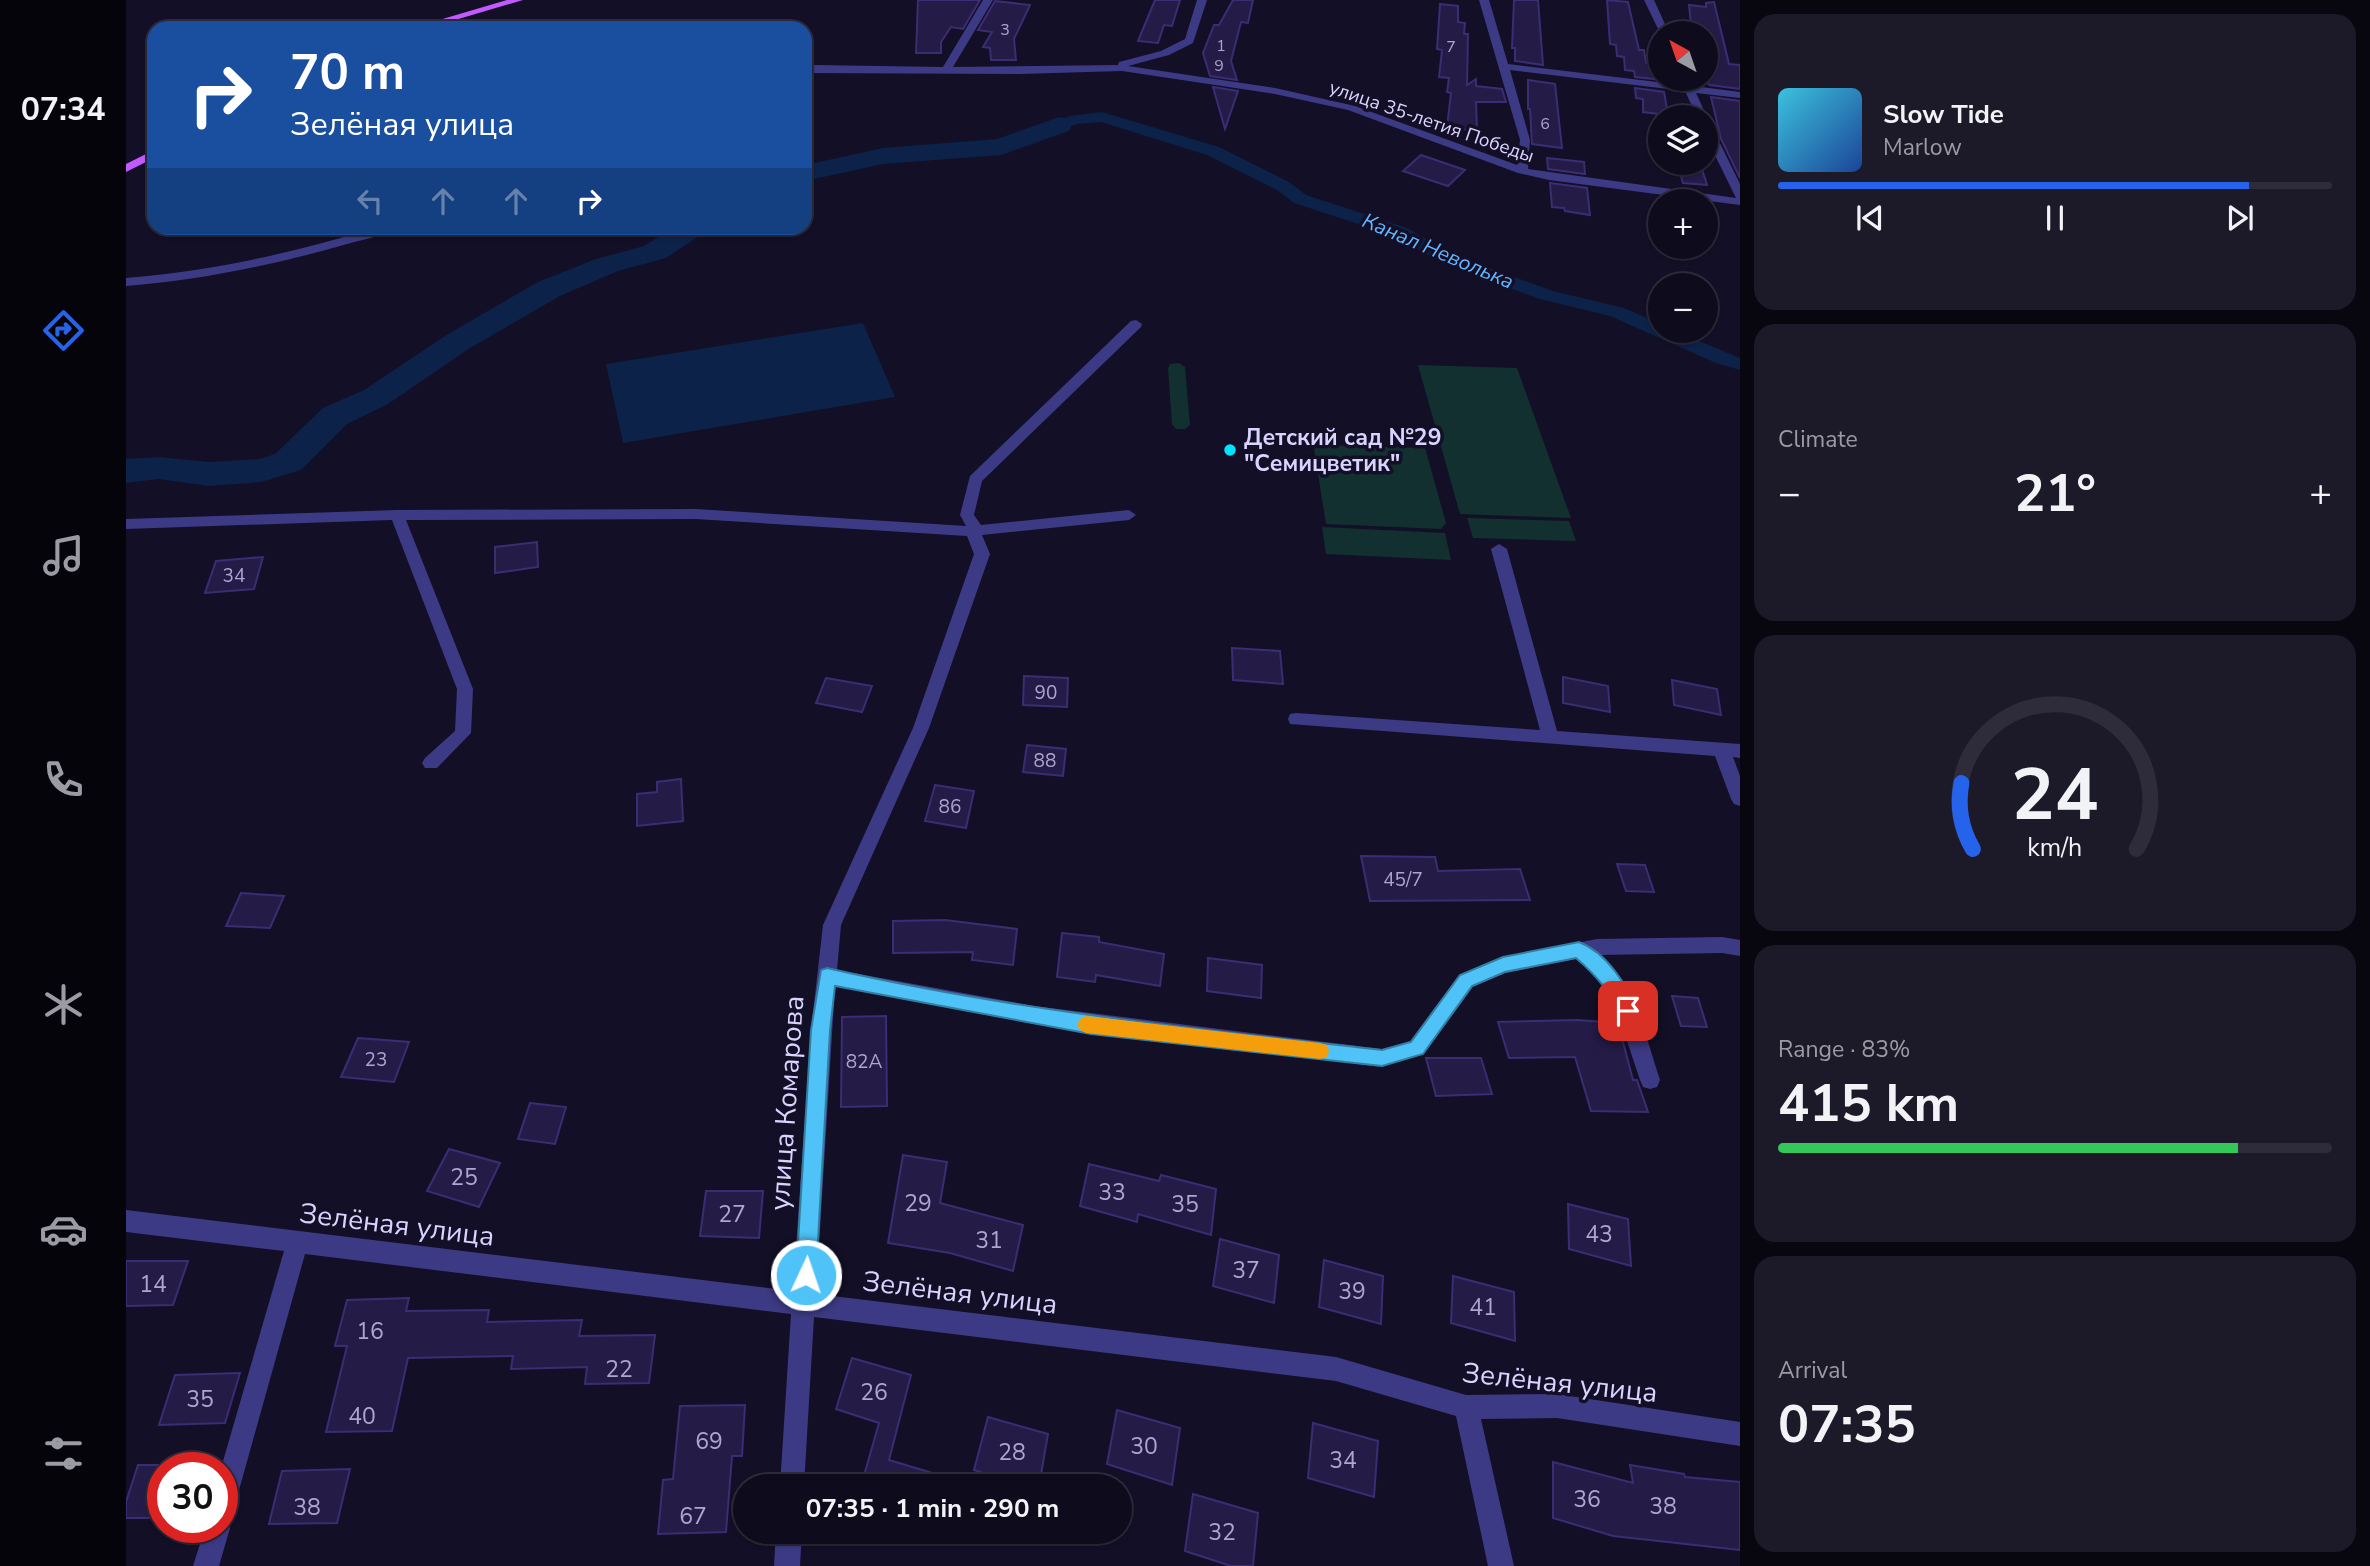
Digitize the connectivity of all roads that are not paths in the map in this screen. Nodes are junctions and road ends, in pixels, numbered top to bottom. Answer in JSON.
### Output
{"nodes":[{"id":1,"x":518,"y":0,"type":"edge"},
{"id":2,"x":988,"y":0,"type":"edge"},
{"id":3,"x":1202,"y":0,"type":"edge"},
{"id":4,"x":1484,"y":0,"type":"edge"},
{"id":5,"x":1649,"y":0,"type":"edge"},
{"id":6,"x":443,"y":21,"type":"edge"},
{"id":7,"x":1659,"y":21,"type":"edge"},
{"id":8,"x":1502,"y":66,"type":"junction"},
{"id":9,"x":1122,"y":68,"type":"junction"},
{"id":10,"x":812,"y":69,"type":"edge"},
{"id":11,"x":946,"y":70,"type":"junction"},
{"id":12,"x":1648,"y":80,"type":"edge"},
{"id":13,"x":1718,"y":90,"type":"edge"},
{"id":14,"x":1740,"y":95,"type":"edge"},
{"id":15,"x":1718,"y":151,"type":"edge"},
{"id":16,"x":147,"y":157,"type":"edge"},
{"id":17,"x":126,"y":169,"type":"edge"},
{"id":18,"x":1522,"y":171,"type":"junction"},
{"id":19,"x":1740,"y":199,"type":"edge"},
{"id":20,"x":363,"y":235,"type":"edge"},
{"id":21,"x":126,"y":282,"type":"edge"},
{"id":22,"x":1136,"y":324,"type":"dead end"},
{"id":23,"x":1129,"y":514,"type":"dead end"},
{"id":24,"x":397,"y":515,"type":"junction"},
{"id":25,"x":126,"y":524,"type":"edge"},
{"id":26,"x":974,"y":531,"type":"junction"},
{"id":27,"x":1499,"y":549,"type":"dead end"},
{"id":28,"x":1296,"y":719,"type":"dead end"},
{"id":29,"x":1550,"y":737,"type":"junction"},
{"id":30,"x":1721,"y":749,"type":"junction"},
{"id":31,"x":1740,"y":751,"type":"edge"},
{"id":32,"x":431,"y":763,"type":"dead end"},
{"id":33,"x":1740,"y":799,"type":"edge"},
{"id":34,"x":1740,"y":948,"type":"edge"},
{"id":35,"x":1579,"y":950,"type":"junction"},
{"id":36,"x":827,"y":976,"type":"junction"},
{"id":37,"x":1650,"y":1080,"type":"dead end"},
{"id":38,"x":126,"y":1221,"type":"edge"},
{"id":39,"x":297,"y":1243,"type":"junction"},
{"id":40,"x":805,"y":1302,"type":"junction"},
{"id":41,"x":1466,"y":1406,"type":"junction"},
{"id":42,"x":1740,"y":1434,"type":"edge"},
{"id":43,"x":238,"y":1452,"type":"edge"},
{"id":44,"x":793,"y":1474,"type":"edge"},
{"id":45,"x":213,"y":1543,"type":"edge"},
{"id":46,"x":788,"y":1544,"type":"edge"},
{"id":47,"x":206,"y":1566,"type":"edge"},
{"id":48,"x":787,"y":1566,"type":"edge"},
{"id":49,"x":1501,"y":1566,"type":"edge"}],
"edges":[{"from":1,"to":6,"type":"main road"},
{"from":2,"to":11,"type":"street"},
{"from":3,"to":9,"type":"street"},
{"from":4,"to":8,"type":"street"},
{"from":5,"to":7,"type":"street"},
{"from":8,"to":12,"type":"street"},
{"from":8,"to":18,"type":"street"},
{"from":9,"to":11,"type":"street","name":"улица 35-летия Победы"},
{"from":9,"to":18,"type":"street","name":"улица 35-летия Победы"},
{"from":10,"to":11,"type":"street","name":"улица 35-летия Победы"},
{"from":13,"to":14,"type":"street"},
{"from":15,"to":19,"type":"street"},
{"from":16,"to":17,"type":"main road"},
{"from":18,"to":19,"type":"street","name":"улица 35-летия Победы"},
{"from":20,"to":21,"type":"street"},
{"from":22,"to":26,"type":"street","name":"улица Комарова"},
{"from":23,"to":26,"type":"street"},
{"from":24,"to":25,"type":"street"},
{"from":24,"to":26,"type":"street"},
{"from":24,"to":32,"type":"street"},
{"from":26,"to":36,"type":"street","name":"улица Комарова"},
{"from":27,"to":29,"type":"street"},
{"from":28,"to":29,"type":"street"},
{"from":29,"to":30,"type":"street"},
{"from":30,"to":31,"type":"street"},
{"from":30,"to":33,"type":"street"},
{"from":34,"to":35,"type":"street"},
{"from":35,"to":36,"type":"street"},
{"from":35,"to":37,"type":"street"},
{"from":36,"to":40,"type":"street","name":"улица Комарова"},
{"from":38,"to":39,"type":"street","name":"Зелёная улица"},
{"from":39,"to":40,"type":"street","name":"Зелёная улица"},
{"from":39,"to":43,"type":"street"},
{"from":40,"to":41,"type":"street","name":"Зелёная улица"},
{"from":40,"to":44,"type":"street","name":"улица Комарова"},
{"from":41,"to":42,"type":"street","name":"Зелёная улица"},
{"from":41,"to":49,"type":"street"},
{"from":45,"to":47,"type":"street"},
{"from":46,"to":48,"type":"street"}]}
